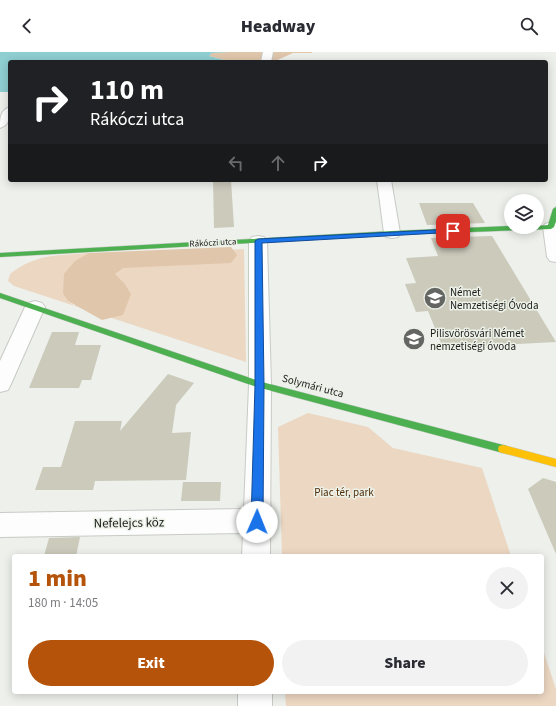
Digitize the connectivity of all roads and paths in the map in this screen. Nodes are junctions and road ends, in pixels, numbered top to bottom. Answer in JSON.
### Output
{"nodes":[{"id":1,"x":8,"y":114,"type":"edge"},
{"id":2,"x":0,"y":124,"type":"edge"},
{"id":3,"x":384,"y":182,"type":"edge"},
{"id":4,"x":556,"y":209,"type":"edge"},
{"id":5,"x":551,"y":227,"type":"junction"},
{"id":6,"x":392,"y":233,"type":"junction"},
{"id":7,"x":258,"y":241,"type":"junction"},
{"id":8,"x":0,"y":255,"type":"edge"},
{"id":9,"x":556,"y":257,"type":"edge"},
{"id":10,"x":0,"y":295,"type":"edge"},
{"id":11,"x":35,"y":307,"type":"junction"},
{"id":12,"x":0,"y":384,"type":"edge"},
{"id":13,"x":260,"y":385,"type":"junction"},
{"id":14,"x":556,"y":463,"type":"edge"},
{"id":15,"x":257,"y":522,"type":"junction"},
{"id":16,"x":0,"y":525,"type":"edge"},
{"id":17,"x":256,"y":554,"type":"edge"},
{"id":18,"x":255,"y":694,"type":"edge"},
{"id":19,"x":255,"y":706,"type":"edge"}],
"edges":[{"from":1,"to":2,"type":"street"},
{"from":3,"to":6,"type":"street"},
{"from":4,"to":5,"type":"street"},
{"from":5,"to":6,"type":"street","name":"Rákóczi utca"},
{"from":5,"to":9,"type":"street"},
{"from":6,"to":7,"type":"street","name":"Rákóczi utca"},
{"from":7,"to":8,"type":"street","name":"Rákóczi utca"},
{"from":7,"to":13,"type":"street"},
{"from":10,"to":11,"type":"street","name":"Solymári utca"},
{"from":11,"to":12,"type":"street"},
{"from":11,"to":13,"type":"street","name":"Solymári utca"},
{"from":13,"to":14,"type":"street","name":"Solymári utca"},
{"from":13,"to":15,"type":"street"},
{"from":15,"to":16,"type":"street","name":"Nefelejcs köz"},
{"from":15,"to":17,"type":"street"},
{"from":18,"to":19,"type":"street"}]}
